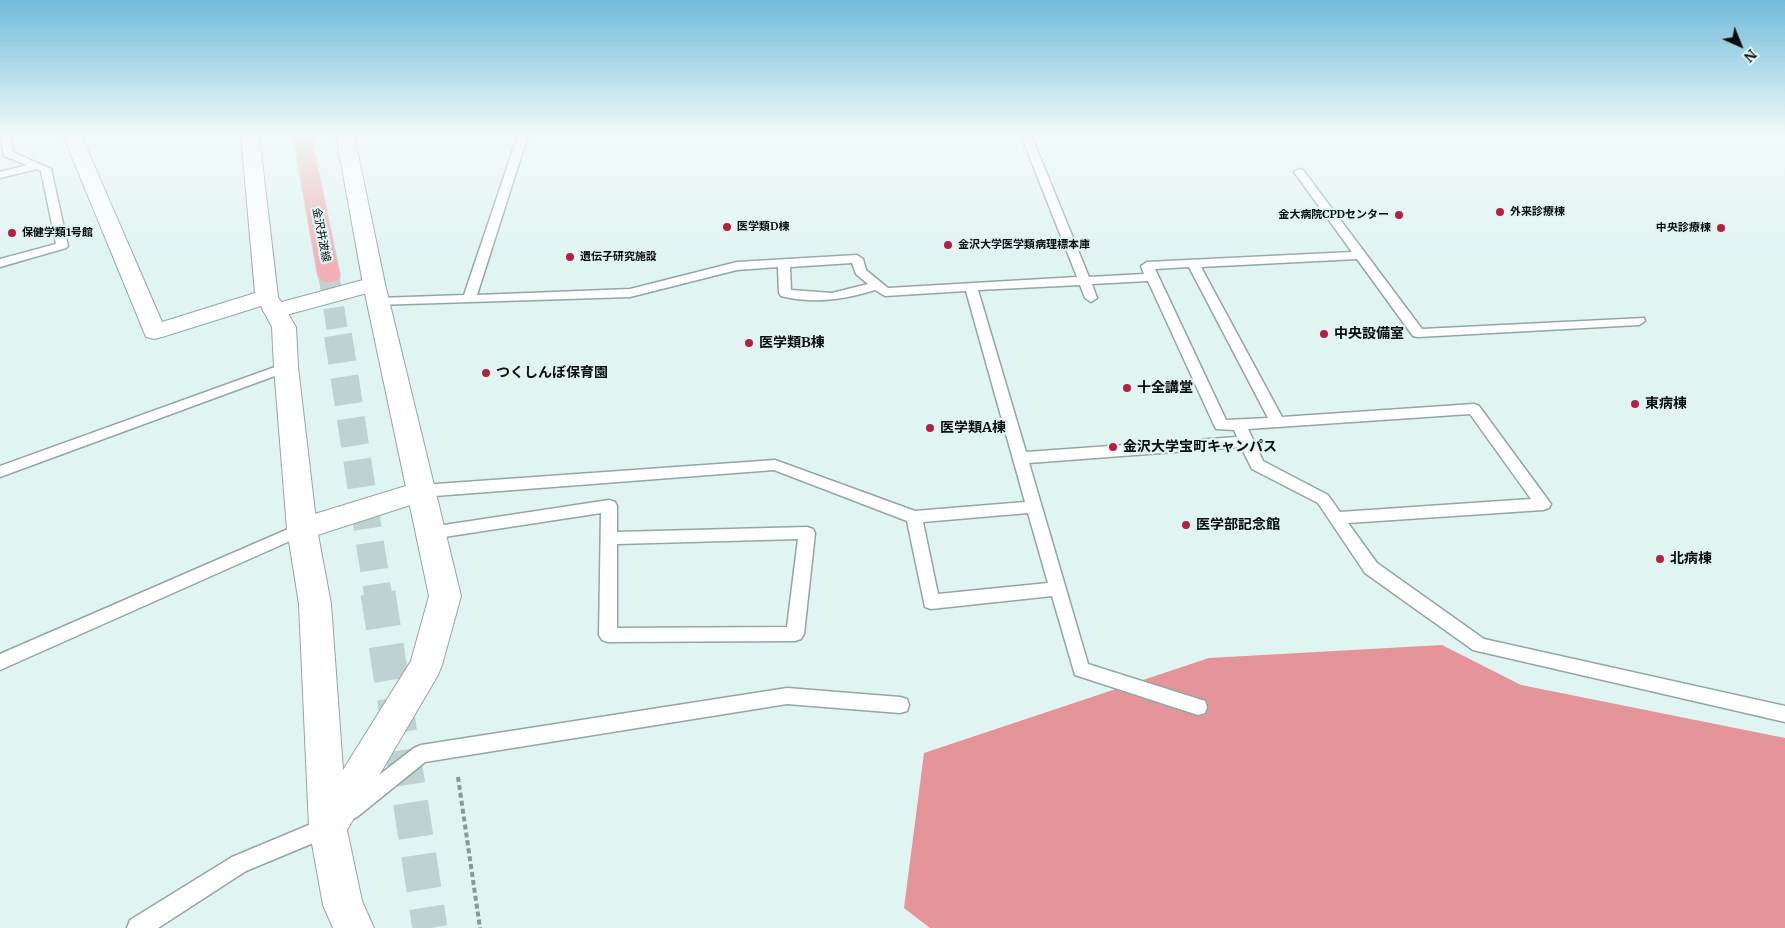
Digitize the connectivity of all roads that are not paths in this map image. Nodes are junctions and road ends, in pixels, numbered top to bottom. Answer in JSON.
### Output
{"nodes":[{"id":1,"x":48,"y":178,"type":"edge"},
{"id":2,"x":90,"y":178,"type":"edge"},
{"id":3,"x":255,"y":178,"type":"edge"},
{"id":4,"x":310,"y":178,"type":"edge"},
{"id":5,"x":354,"y":178,"type":"edge"},
{"id":6,"x":509,"y":178,"type":"edge"},
{"id":7,"x":1043,"y":178,"type":"edge"},
{"id":8,"x":1304,"y":178,"type":"edge"},
{"id":9,"x":1360,"y":255,"type":"junction"},
{"id":10,"x":0,"y":263,"type":"edge"},
{"id":11,"x":784,"y":263,"type":"junction"},
{"id":12,"x":1192,"y":263,"type":"junction"},
{"id":13,"x":329,"y":276,"type":"tunnel mouth"},
{"id":14,"x":1151,"y":277,"type":"junction"},
{"id":15,"x":1084,"y":280,"type":"junction"},
{"id":16,"x":876,"y":285,"type":"junction"},
{"id":17,"x":971,"y":287,"type":"junction"},
{"id":18,"x":377,"y":293,"type":"junction"},
{"id":19,"x":1091,"y":298,"type":"dead end"},
{"id":20,"x":469,"y":299,"type":"junction"},
{"id":21,"x":271,"y":304,"type":"junction"},
{"id":22,"x":1639,"y":321,"type":"dead end"},
{"id":23,"x":286,"y":366,"type":"junction"},
{"id":24,"x":1277,"y":422,"type":"junction"},
{"id":25,"x":1239,"y":425,"type":"junction"},
{"id":26,"x":1246,"y":441,"type":"junction"},
{"id":27,"x":1020,"y":458,"type":"junction"},
{"id":28,"x":0,"y":472,"type":"edge"},
{"id":29,"x":422,"y":491,"type":"junction"},
{"id":30,"x":1034,"y":507,"type":"junction"},
{"id":31,"x":914,"y":517,"type":"junction"},
{"id":32,"x":1337,"y":518,"type":"junction"},
{"id":33,"x":302,"y":529,"type":"junction"},
{"id":34,"x":431,"y":533,"type":"junction"},
{"id":35,"x":608,"y":538,"type":"junction"},
{"id":36,"x":1058,"y":589,"type":"junction"},
{"id":37,"x":0,"y":662,"type":"edge"},
{"id":38,"x":900,"y":705,"type":"dead end"},
{"id":39,"x":1198,"y":707,"type":"dead end"},
{"id":40,"x":1785,"y":714,"type":"edge"},
{"id":41,"x":328,"y":827,"type":"junction"},
{"id":42,"x":138,"y":928,"type":"edge"},
{"id":43,"x":354,"y":928,"type":"edge"}],
"edges":[{"from":1,"to":10,"type":"lane"},
{"from":2,"to":21,"type":"street"},
{"from":3,"to":21,"type":"street"},
{"from":4,"to":13,"type":"main road","name":"金沢井波線"},
{"from":5,"to":18,"type":"street"},
{"from":6,"to":20,"type":"lane"},
{"from":7,"to":15,"type":"lane"},
{"from":8,"to":9,"type":"lane"},
{"from":9,"to":12,"type":"lane"},
{"from":9,"to":22,"type":"lane"},
{"from":11,"to":16,"type":"lane"},
{"from":11,"to":16,"type":"lane"},
{"from":11,"to":20,"type":"lane"},
{"from":12,"to":14,"type":"lane"},
{"from":12,"to":24,"type":"lane"},
{"from":14,"to":15,"type":"lane"},
{"from":14,"to":25,"type":"lane"},
{"from":15,"to":17,"type":"lane"},
{"from":15,"to":19,"type":"lane"},
{"from":16,"to":17,"type":"lane"},
{"from":17,"to":27,"type":"lane"},
{"from":18,"to":20,"type":"lane"},
{"from":18,"to":21,"type":"street"},
{"from":18,"to":29,"type":"street"},
{"from":21,"to":23,"type":"street"},
{"from":23,"to":28,"type":"lane"},
{"from":23,"to":33,"type":"street"},
{"from":24,"to":25,"type":"lane"},
{"from":24,"to":32,"type":"lane"},
{"from":25,"to":26,"type":"lane"},
{"from":26,"to":27,"type":"lane"},
{"from":26,"to":32,"type":"lane"},
{"from":27,"to":30,"type":"lane"},
{"from":29,"to":31,"type":"lane"},
{"from":29,"to":33,"type":"street"},
{"from":29,"to":34,"type":"street"},
{"from":30,"to":31,"type":"lane"},
{"from":30,"to":36,"type":"lane"},
{"from":31,"to":36,"type":"lane"},
{"from":32,"to":40,"type":"lane"},
{"from":33,"to":37,"type":"lane"},
{"from":33,"to":41,"type":"street"},
{"from":34,"to":35,"type":"lane"},
{"from":34,"to":41,"type":"street"},
{"from":35,"to":35,"type":"lane"},
{"from":36,"to":39,"type":"lane"},
{"from":38,"to":41,"type":"lane"},
{"from":41,"to":42,"type":"lane"},
{"from":41,"to":43,"type":"street"}]}
